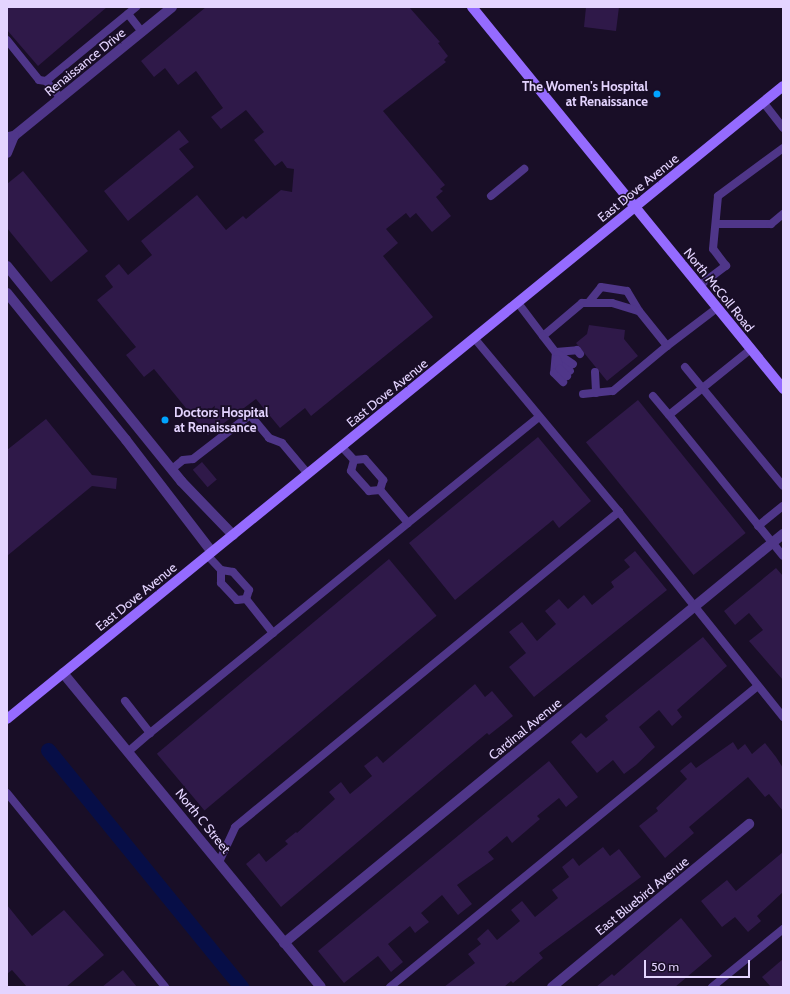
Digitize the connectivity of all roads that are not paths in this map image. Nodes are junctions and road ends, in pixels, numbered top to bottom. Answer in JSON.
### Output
{"nodes":[{"id":1,"x":136,"y":7,"type":"edge"},
{"id":2,"x":172,"y":7,"type":"edge"},
{"id":3,"x":472,"y":7,"type":"edge"},
{"id":4,"x":128,"y":14,"type":"junction"},
{"id":5,"x":142,"y":32,"type":"junction"},
{"id":6,"x":7,"y":40,"type":"edge"},
{"id":7,"x":46,"y":81,"type":"junction"},
{"id":8,"x":783,"y":86,"type":"edge"},
{"id":9,"x":61,"y":98,"type":"junction"},
{"id":10,"x":763,"y":102,"type":"junction"},
{"id":11,"x":783,"y":128,"type":"edge"},
{"id":12,"x":10,"y":136,"type":"edge"},
{"id":13,"x":783,"y":148,"type":"edge"},
{"id":14,"x":7,"y":153,"type":"edge"},
{"id":15,"x":524,"y":169,"type":"dead end"},
{"id":16,"x":491,"y":196,"type":"dead end"},
{"id":17,"x":635,"y":207,"type":"junction"},
{"id":18,"x":783,"y":214,"type":"edge"},
{"id":19,"x":716,"y":224,"type":"junction"},
{"id":20,"x":8,"y":270,"type":"edge"},
{"id":21,"x":699,"y":286,"type":"junction"},
{"id":22,"x":7,"y":293,"type":"edge"},
{"id":23,"x":589,"y":302,"type":"junction"},
{"id":24,"x":518,"y":303,"type":"junction"},
{"id":25,"x":41,"y":308,"type":"junction"},
{"id":26,"x":717,"y":308,"type":"junction"},
{"id":27,"x":639,"y":311,"type":"junction"},
{"id":28,"x":28,"y":319,"type":"junction"},
{"id":29,"x":62,"y":334,"type":"junction"},
{"id":30,"x":543,"y":336,"type":"junction"},
{"id":31,"x":474,"y":339,"type":"junction"},
{"id":32,"x":49,"y":345,"type":"junction"},
{"id":33,"x":667,"y":346,"type":"junction"},
{"id":34,"x":751,"y":349,"type":"junction"},
{"id":35,"x":556,"y":352,"type":"junction"},
{"id":36,"x":572,"y":368,"type":"junction"},
{"id":37,"x":685,"y":368,"type":"dead end"},
{"id":38,"x":702,"y":389,"type":"junction"},
{"id":39,"x":783,"y":389,"type":"edge"},
{"id":40,"x":596,"y":393,"type":"junction"},
{"id":41,"x":653,"y":396,"type":"dead end"},
{"id":42,"x":115,"y":399,"type":"junction"},
{"id":43,"x":102,"y":410,"type":"junction"},
{"id":44,"x":669,"y":415,"type":"junction"},
{"id":45,"x":539,"y":417,"type":"junction"},
{"id":46,"x":140,"y":428,"type":"junction"},
{"id":47,"x":126,"y":440,"type":"junction"},
{"id":48,"x":342,"y":446,"type":"junction"},
{"id":49,"x":354,"y":460,"type":"junction"},
{"id":50,"x":172,"y":469,"type":"junction"},
{"id":51,"x":308,"y":474,"type":"junction"},
{"id":52,"x":158,"y":480,"type":"junction"},
{"id":53,"x":783,"y":486,"type":"edge"},
{"id":54,"x":380,"y":490,"type":"junction"},
{"id":55,"x":783,"y":506,"type":"edge"},
{"id":56,"x":619,"y":512,"type":"junction"},
{"id":57,"x":408,"y":523,"type":"junction"},
{"id":58,"x":758,"y":526,"type":"junction"},
{"id":59,"x":783,"y":534,"type":"edge"},
{"id":60,"x":233,"y":535,"type":"junction"},
{"id":61,"x":772,"y":544,"type":"junction"},
{"id":62,"x":210,"y":554,"type":"junction"},
{"id":63,"x":783,"y":556,"type":"edge"},
{"id":64,"x":221,"y":570,"type":"junction"},
{"id":65,"x":246,"y":599,"type":"junction"},
{"id":66,"x":695,"y":607,"type":"junction"},
{"id":67,"x":273,"y":633,"type":"junction"},
{"id":68,"x":63,"y":673,"type":"junction"},
{"id":69,"x":758,"y":686,"type":"junction"},
{"id":70,"x":125,"y":701,"type":"dead end"},
{"id":71,"x":783,"y":717,"type":"edge"},
{"id":72,"x":7,"y":719,"type":"edge"},
{"id":73,"x":150,"y":733,"type":"junction"},
{"id":74,"x":129,"y":751,"type":"junction"},
{"id":75,"x":7,"y":793,"type":"edge"},
{"id":76,"x":749,"y":824,"type":"dead end"},
{"id":77,"x":219,"y":862,"type":"junction"},
{"id":78,"x":783,"y":929,"type":"edge"},
{"id":79,"x":284,"y":943,"type":"junction"},
{"id":80,"x":161,"y":986,"type":"edge"},
{"id":81,"x":321,"y":987,"type":"edge"},
{"id":82,"x":390,"y":987,"type":"edge"},
{"id":83,"x":552,"y":987,"type":"edge"},
{"id":84,"x":712,"y":987,"type":"edge"}],
"edges":[{"from":1,"to":4,"type":"lane"},
{"from":2,"to":5,"type":"street","name":"Renaissance Drive"},
{"from":3,"to":17,"type":"main road","name":"North McColl Road"},
{"from":4,"to":5,"type":"lane"},
{"from":4,"to":7,"type":"lane"},
{"from":5,"to":9,"type":"street","name":"Renaissance Drive"},
{"from":6,"to":7,"type":"lane"},
{"from":7,"to":9,"type":"lane"},
{"from":8,"to":10,"type":"main road","name":"East Dove Avenue"},
{"from":9,"to":12,"type":"street","name":"Renaissance Drive"},
{"from":10,"to":11,"type":"lane"},
{"from":10,"to":17,"type":"main road","name":"East Dove Avenue"},
{"from":12,"to":14,"type":"street","name":"Renaissance Drive"},
{"from":13,"to":19,"type":"lane"},
{"from":15,"to":16,"type":"lane"},
{"from":17,"to":21,"type":"main road","name":"North McColl Road"},
{"from":17,"to":24,"type":"main road","name":"East Dove Avenue"},
{"from":18,"to":19,"type":"lane"},
{"from":19,"to":21,"type":"lane"},
{"from":20,"to":25,"type":"street"},
{"from":21,"to":26,"type":"main road","name":"North McColl Road"},
{"from":22,"to":28,"type":"street"},
{"from":23,"to":27,"type":"lane"},
{"from":23,"to":27,"type":"lane"},
{"from":23,"to":30,"type":"lane"},
{"from":24,"to":30,"type":"lane"},
{"from":24,"to":31,"type":"main road","name":"East Dove Avenue"},
{"from":25,"to":28,"type":"street"},
{"from":25,"to":29,"type":"street"},
{"from":26,"to":33,"type":"lane"},
{"from":26,"to":34,"type":"main road","name":"North McColl Road"},
{"from":27,"to":33,"type":"lane"},
{"from":28,"to":32,"type":"street"},
{"from":29,"to":32,"type":"street"},
{"from":29,"to":42,"type":"street"},
{"from":30,"to":35,"type":"lane"},
{"from":31,"to":45,"type":"lane"},
{"from":31,"to":48,"type":"main road","name":"East Dove Avenue"},
{"from":32,"to":43,"type":"street"},
{"from":33,"to":40,"type":"lane"},
{"from":34,"to":38,"type":"lane"},
{"from":34,"to":39,"type":"main road","name":"North McColl Road"},
{"from":35,"to":36,"type":"lane"},
{"from":35,"to":36,"type":"lane"},
{"from":35,"to":36,"type":"lane"},
{"from":37,"to":38,"type":"lane"},
{"from":38,"to":44,"type":"lane"},
{"from":38,"to":53,"type":"lane"},
{"from":40,"to":40,"type":"lane"},
{"from":41,"to":44,"type":"lane"},
{"from":42,"to":43,"type":"street"},
{"from":42,"to":46,"type":"street"},
{"from":43,"to":47,"type":"street"},
{"from":44,"to":58,"type":"lane"},
{"from":45,"to":56,"type":"lane"},
{"from":45,"to":57,"type":"lane"},
{"from":46,"to":47,"type":"street"},
{"from":46,"to":50,"type":"street"},
{"from":47,"to":52,"type":"street"},
{"from":48,"to":49,"type":"lane"},
{"from":48,"to":51,"type":"main road","name":"East Dove Avenue"},
{"from":49,"to":54,"type":"lane"},
{"from":49,"to":54,"type":"lane"},
{"from":50,"to":51,"type":"lane"},
{"from":50,"to":52,"type":"street"},
{"from":50,"to":60,"type":"street"},
{"from":51,"to":60,"type":"main road","name":"East Dove Avenue"},
{"from":52,"to":62,"type":"street"},
{"from":54,"to":57,"type":"lane"},
{"from":55,"to":58,"type":"lane"},
{"from":56,"to":66,"type":"lane"},
{"from":56,"to":77,"type":"lane"},
{"from":57,"to":67,"type":"lane"},
{"from":58,"to":61,"type":"lane"},
{"from":59,"to":61,"type":"street","name":"Cardinal Avenue"},
{"from":60,"to":62,"type":"main road","name":"East Dove Avenue"},
{"from":61,"to":63,"type":"lane"},
{"from":61,"to":66,"type":"street","name":"Cardinal Avenue"},
{"from":62,"to":64,"type":"lane"},
{"from":62,"to":68,"type":"main road","name":"East Dove Avenue"},
{"from":64,"to":65,"type":"lane"},
{"from":64,"to":65,"type":"lane"},
{"from":65,"to":67,"type":"lane"},
{"from":66,"to":69,"type":"lane"},
{"from":66,"to":79,"type":"street","name":"Cardinal Avenue"},
{"from":67,"to":73,"type":"lane"},
{"from":68,"to":72,"type":"main road","name":"East Dove Avenue"},
{"from":68,"to":74,"type":"street","name":"North C Street"},
{"from":69,"to":71,"type":"lane"},
{"from":69,"to":82,"type":"lane"},
{"from":70,"to":73,"type":"lane"},
{"from":73,"to":74,"type":"lane"},
{"from":74,"to":77,"type":"street","name":"North C Street"},
{"from":75,"to":80,"type":"lane"},
{"from":76,"to":83,"type":"street","name":"East Bluebird Avenue"},
{"from":77,"to":79,"type":"street","name":"North C Street"},
{"from":78,"to":84,"type":"lane"},
{"from":79,"to":81,"type":"street","name":"North C Street"}]}
